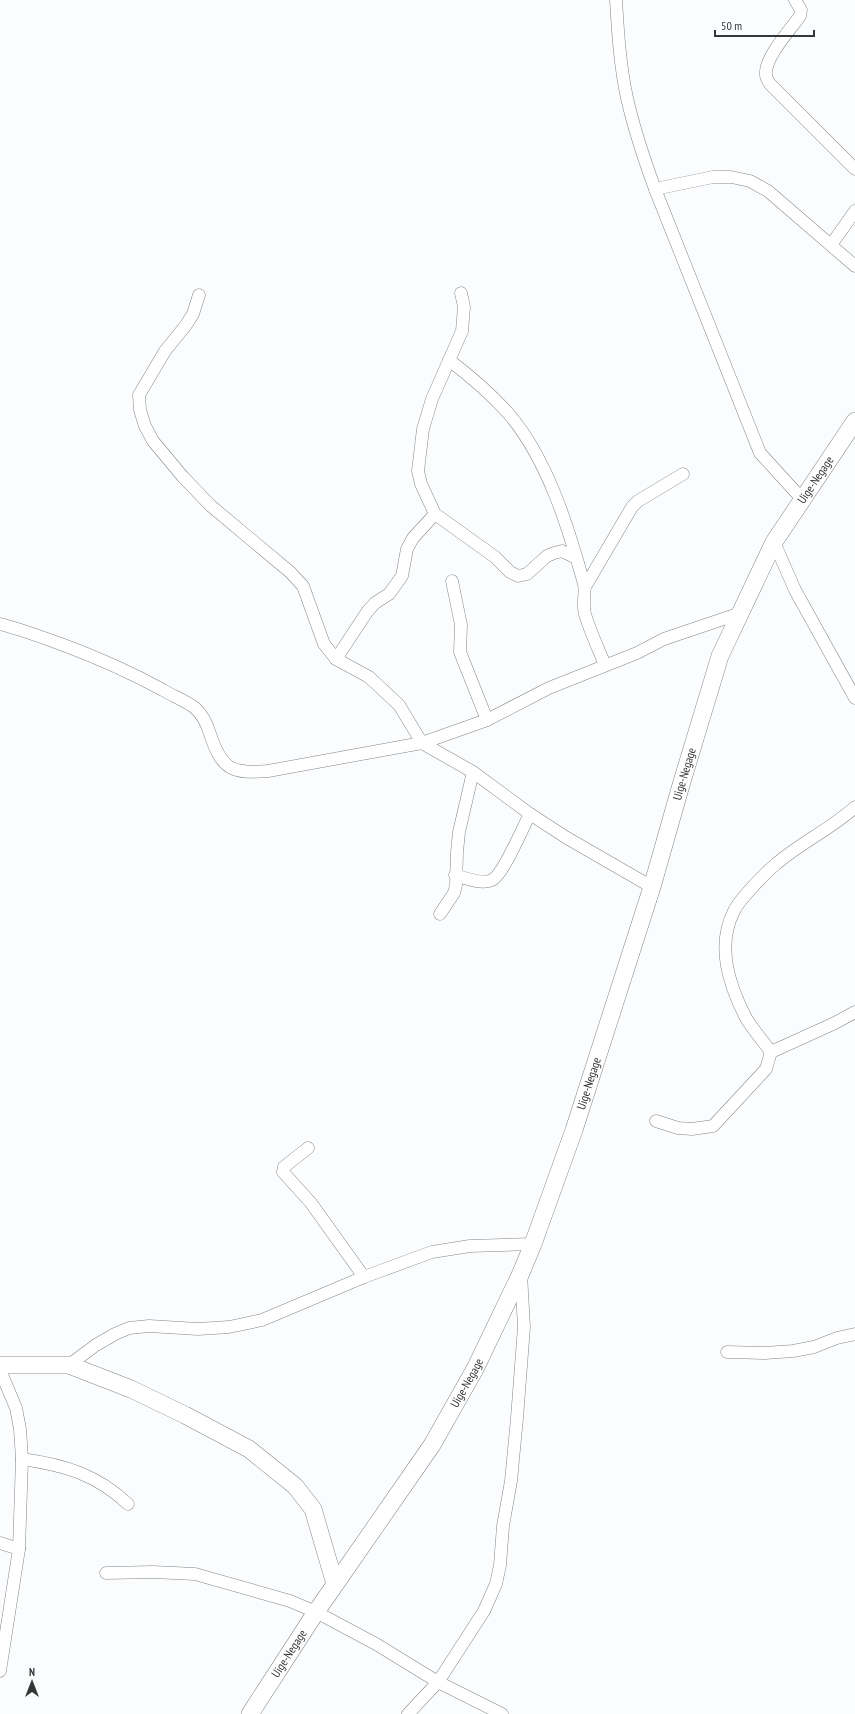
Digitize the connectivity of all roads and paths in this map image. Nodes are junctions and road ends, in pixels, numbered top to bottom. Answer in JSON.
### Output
{"nodes":[{"id":1,"x":616,"y":0,"type":"edge"},
{"id":2,"x":795,"y":0,"type":"edge"},
{"id":3,"x":855,"y":169,"type":"edge"},
{"id":4,"x":655,"y":189,"type":"junction"},
{"id":5,"x":855,"y":211,"type":"edge"},
{"id":6,"x":831,"y":245,"type":"junction"},
{"id":7,"x":855,"y":266,"type":"edge"},
{"id":8,"x":461,"y":292,"type":"dead end"},
{"id":9,"x":199,"y":295,"type":"dead end"},
{"id":10,"x":449,"y":360,"type":"junction"},
{"id":11,"x":855,"y":421,"type":"edge"},
{"id":12,"x":683,"y":474,"type":"dead end"},
{"id":13,"x":802,"y":499,"type":"junction"},
{"id":14,"x":435,"y":514,"type":"junction"},
{"id":15,"x":774,"y":542,"type":"junction"},
{"id":16,"x":576,"y":558,"type":"junction"},
{"id":17,"x":452,"y":581,"type":"dead end"},
{"id":18,"x":584,"y":586,"type":"junction"},
{"id":19,"x":741,"y":613,"type":"junction"},
{"id":20,"x":0,"y":624,"type":"edge"},
{"id":21,"x":336,"y":659,"type":"junction"},
{"id":22,"x":605,"y":665,"type":"junction"},
{"id":23,"x":855,"y":698,"type":"edge"},
{"id":24,"x":487,"y":720,"type":"junction"},
{"id":25,"x":422,"y":743,"type":"junction"},
{"id":26,"x":473,"y":772,"type":"junction"},
{"id":27,"x":855,"y":807,"type":"edge"},
{"id":28,"x":530,"y":814,"type":"junction"},
{"id":29,"x":455,"y":875,"type":"junction"},
{"id":30,"x":652,"y":887,"type":"junction"},
{"id":31,"x":440,"y":914,"type":"dead end"},
{"id":32,"x":855,"y":1012,"type":"edge"},
{"id":33,"x":771,"y":1052,"type":"junction"},
{"id":34,"x":656,"y":1121,"type":"dead end"},
{"id":35,"x":308,"y":1148,"type":"dead end"},
{"id":36,"x":533,"y":1244,"type":"junction"},
{"id":37,"x":521,"y":1273,"type":"junction"},
{"id":38,"x":364,"y":1277,"type":"junction"},
{"id":39,"x":855,"y":1334,"type":"edge"},
{"id":40,"x":727,"y":1352,"type":"dead end"},
{"id":41,"x":0,"y":1365,"type":"edge"},
{"id":42,"x":69,"y":1365,"type":"junction"},
{"id":43,"x":0,"y":1370,"type":"edge"},
{"id":44,"x":22,"y":1459,"type":"junction"},
{"id":45,"x":128,"y":1504,"type":"dead end"},
{"id":46,"x":0,"y":1543,"type":"edge"},
{"id":47,"x":19,"y":1549,"type":"junction"},
{"id":48,"x":106,"y":1573,"type":"dead end"},
{"id":49,"x":335,"y":1584,"type":"junction"},
{"id":50,"x":316,"y":1612,"type":"junction"},
{"id":51,"x":0,"y":1671,"type":"edge"},
{"id":52,"x":438,"y":1682,"type":"junction"},
{"id":53,"x":250,"y":1714,"type":"edge"},
{"id":54,"x":408,"y":1714,"type":"edge"},
{"id":55,"x":502,"y":1714,"type":"edge"}],
"edges":[{"from":1,"to":4,"type":"street"},
{"from":2,"to":3,"type":"street"},
{"from":4,"to":6,"type":"street"},
{"from":4,"to":13,"type":"street"},
{"from":5,"to":6,"type":"street"},
{"from":6,"to":7,"type":"street"},
{"from":8,"to":10,"type":"street"},
{"from":9,"to":21,"type":"street"},
{"from":10,"to":14,"type":"street"},
{"from":10,"to":16,"type":"street"},
{"from":11,"to":13,"type":"main road","name":"Uige-Negage"},
{"from":12,"to":18,"type":"street"},
{"from":13,"to":15,"type":"main road","name":"Uige-Negage"},
{"from":14,"to":16,"type":"street"},
{"from":14,"to":21,"type":"street"},
{"from":15,"to":19,"type":"main road","name":"Uige-Negage"},
{"from":15,"to":23,"type":"street"},
{"from":16,"to":18,"type":"street"},
{"from":17,"to":24,"type":"street"},
{"from":18,"to":22,"type":"street"},
{"from":19,"to":22,"type":"street"},
{"from":19,"to":30,"type":"main road","name":"Uige-Negage"},
{"from":20,"to":25,"type":"street"},
{"from":21,"to":25,"type":"street"},
{"from":22,"to":24,"type":"street"},
{"from":24,"to":25,"type":"street"},
{"from":25,"to":26,"type":"street"},
{"from":26,"to":28,"type":"street"},
{"from":26,"to":29,"type":"street"},
{"from":27,"to":33,"type":"street"},
{"from":28,"to":29,"type":"street"},
{"from":28,"to":30,"type":"street"},
{"from":29,"to":31,"type":"street"},
{"from":30,"to":36,"type":"main road","name":"Uige-Negage"},
{"from":32,"to":33,"type":"street"},
{"from":33,"to":34,"type":"street"},
{"from":35,"to":38,"type":"street"},
{"from":36,"to":37,"type":"main road","name":"Uige-Negage"},
{"from":36,"to":38,"type":"street"},
{"from":37,"to":49,"type":"main road","name":"Uige-Negage"},
{"from":37,"to":52,"type":"street"},
{"from":38,"to":42,"type":"street"},
{"from":39,"to":40,"type":"street"},
{"from":41,"to":42,"type":"main road"},
{"from":42,"to":49,"type":"main road"},
{"from":43,"to":44,"type":"street"},
{"from":44,"to":45,"type":"street"},
{"from":44,"to":47,"type":"street"},
{"from":46,"to":47,"type":"street"},
{"from":47,"to":51,"type":"street"},
{"from":48,"to":50,"type":"street"},
{"from":49,"to":50,"type":"main road","name":"Uige-Negage"},
{"from":50,"to":52,"type":"street"},
{"from":50,"to":53,"type":"main road","name":"Uige-Negage"},
{"from":52,"to":54,"type":"street"},
{"from":52,"to":55,"type":"street"}]}
